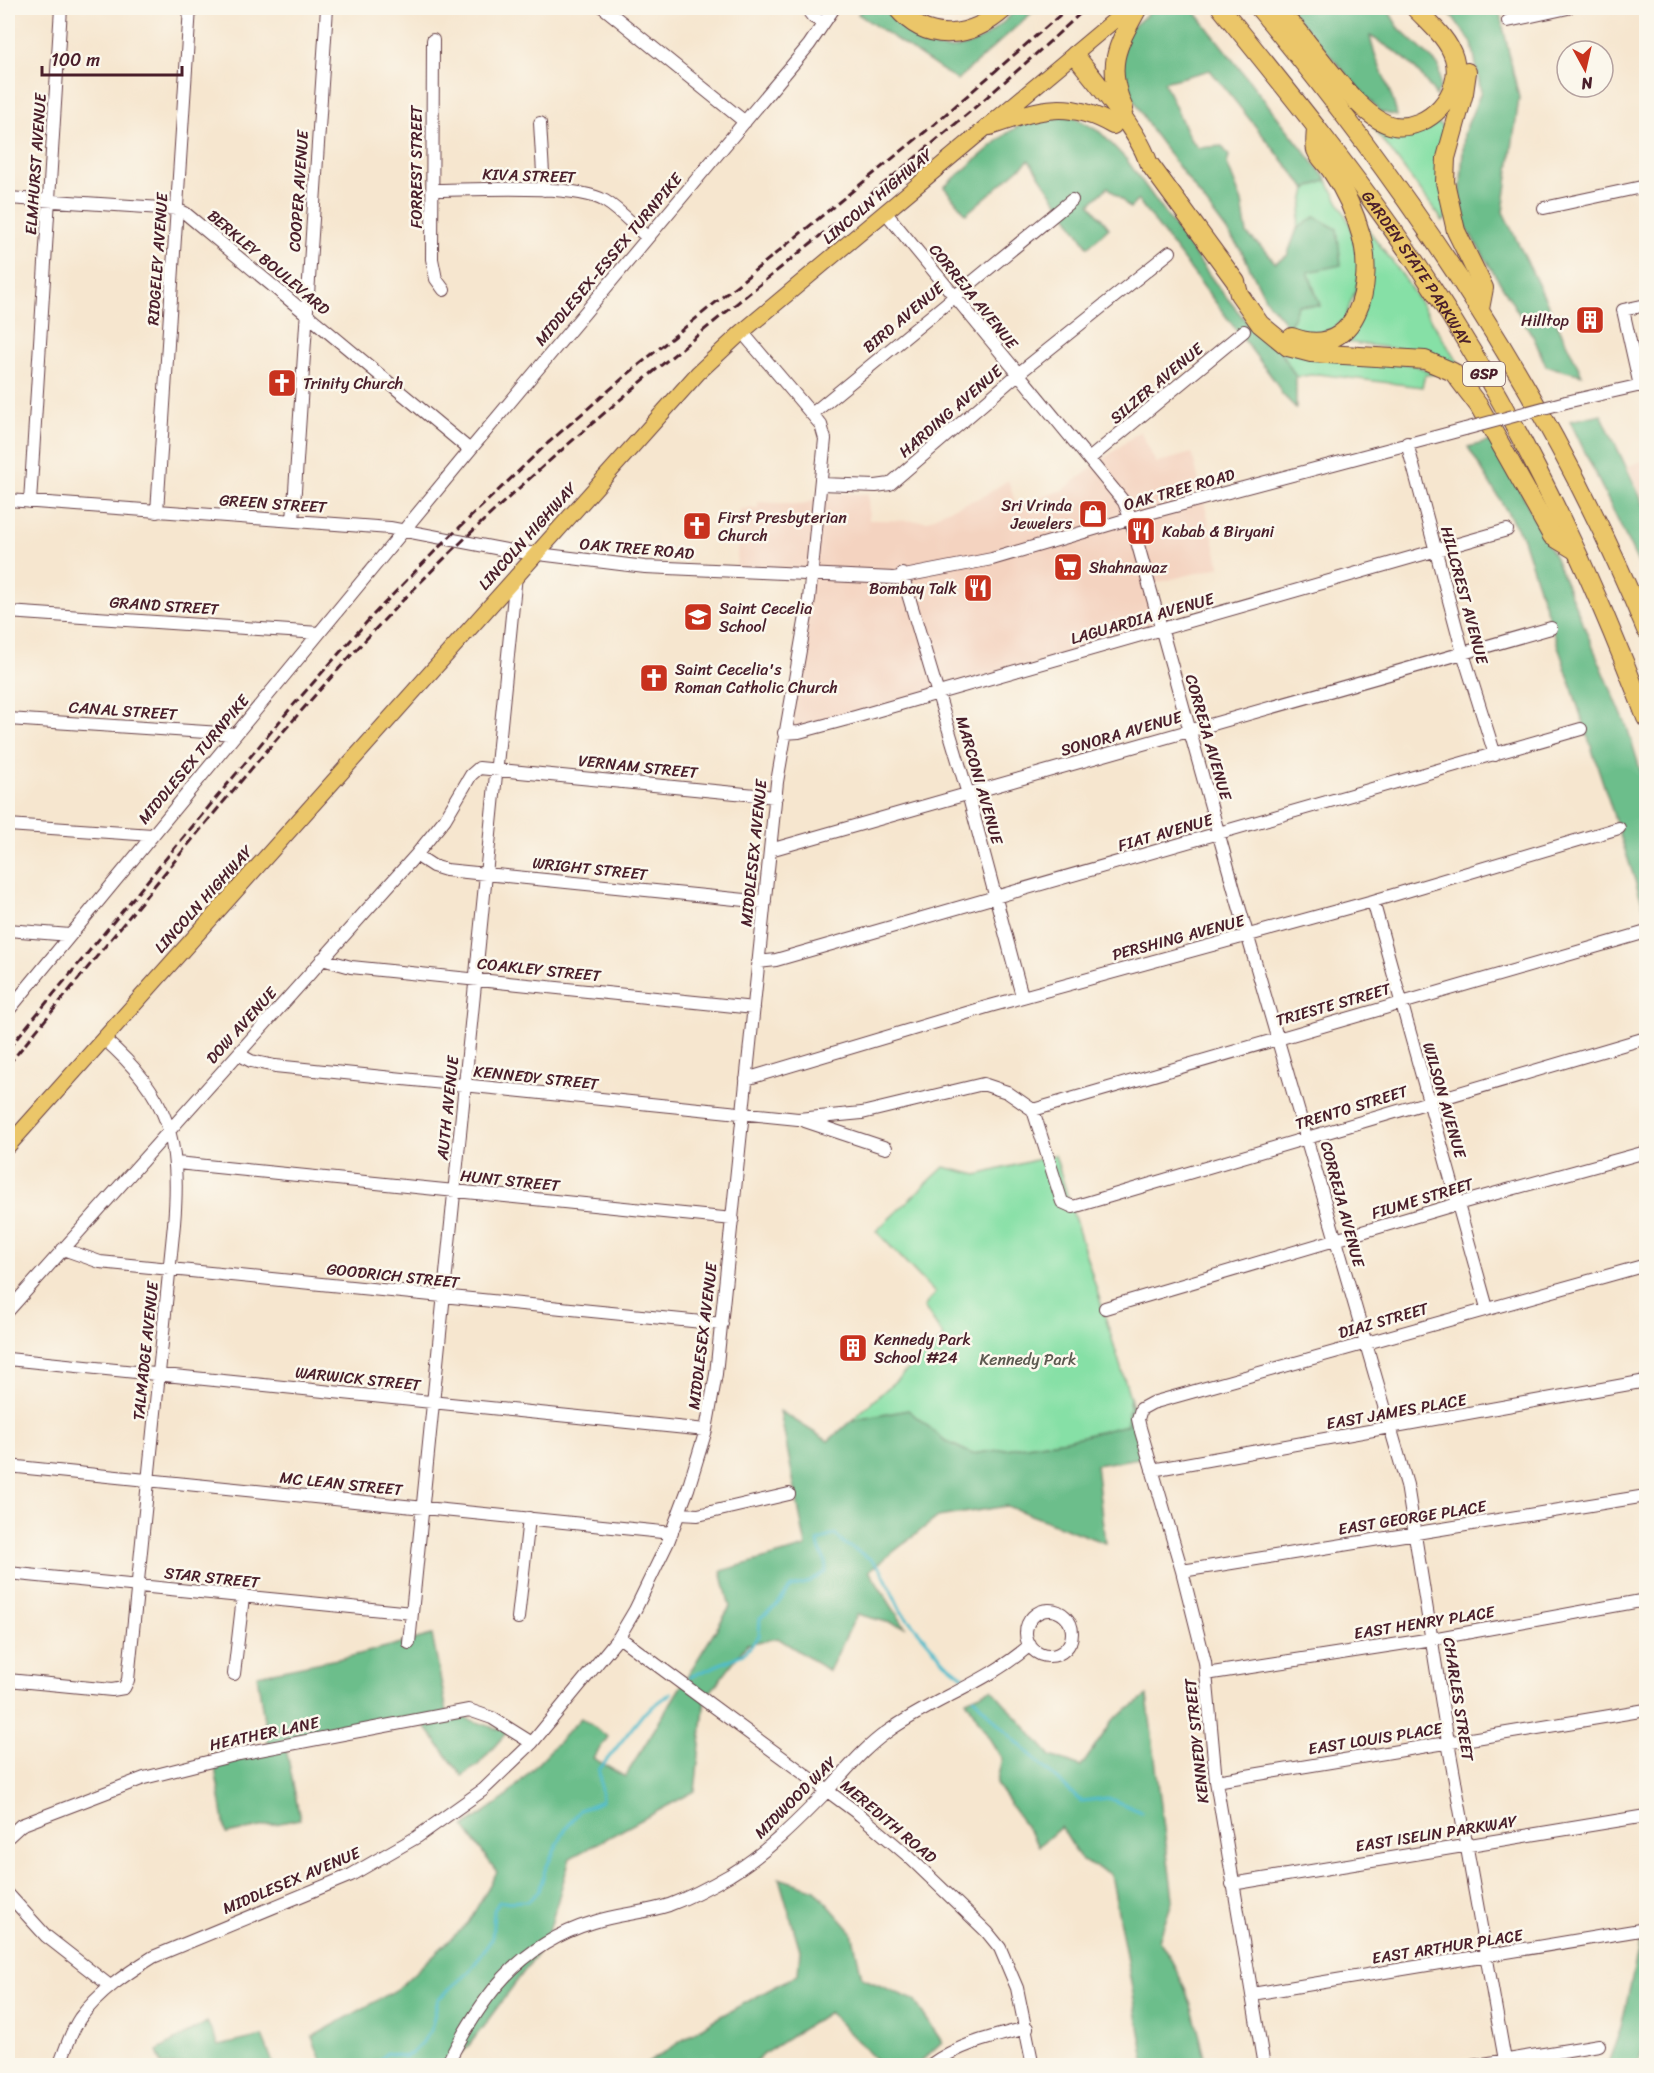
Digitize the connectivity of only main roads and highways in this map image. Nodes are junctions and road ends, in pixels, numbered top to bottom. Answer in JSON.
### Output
{"nodes":[{"id":1,"x":897,"y":8,"type":"edge"},
{"id":2,"x":1005,"y":8,"type":"edge"},
{"id":3,"x":1130,"y":8,"type":"edge"},
{"id":4,"x":1138,"y":8,"type":"edge"},
{"id":5,"x":1221,"y":8,"type":"edge"},
{"id":6,"x":1415,"y":8,"type":"edge"},
{"id":7,"x":1429,"y":8,"type":"edge"},
{"id":8,"x":1264,"y":13,"type":"edge"},
{"id":9,"x":1070,"y":59,"type":"junction"},
{"id":10,"x":1113,"y":124,"type":"junction"},
{"id":11,"x":990,"y":126,"type":"junction"},
{"id":12,"x":1316,"y":127,"type":"junction"},
{"id":13,"x":1134,"y":133,"type":"junction"},
{"id":14,"x":1148,"y":162,"type":"junction"},
{"id":15,"x":1236,"y":282,"type":"junction"},
{"id":16,"x":1480,"y":309,"type":"junction"},
{"id":17,"x":1575,"y":550,"type":"junction"},
{"id":18,"x":1647,"y":630,"type":"edge"},
{"id":19,"x":1647,"y":718,"type":"edge"},
{"id":20,"x":8,"y":1146,"type":"edge"}],
"edges":[{"from":1,"to":2,"type":"highway"},
{"from":3,"to":9,"type":"main road","name":"LINCOLN HIGHWAY"},
{"from":4,"to":13,"type":"highway"},
{"from":5,"to":12,"type":"highway","name":"GARDEN STATE PARKWAY","number":"GSP"},
{"from":6,"to":8,"type":"highway"},
{"from":7,"to":16,"type":"highway"},
{"from":8,"to":16,"type":"highway","name":"GARDEN STATE PARKWAY"},
{"from":9,"to":10,"type":"highway"},
{"from":9,"to":11,"type":"main road","name":"LINCOLN HIGHWAY"},
{"from":9,"to":13,"type":"highway"},
{"from":10,"to":11,"type":"highway"},
{"from":10,"to":14,"type":"highway"},
{"from":11,"to":20,"type":"main road","name":"LINCOLN HIGHWAY"},
{"from":12,"to":15,"type":"highway"},
{"from":12,"to":17,"type":"highway","name":"GARDEN STATE PARKWAY","number":"GSP"},
{"from":13,"to":14,"type":"highway"},
{"from":14,"to":15,"type":"highway"},
{"from":15,"to":17,"type":"highway"},
{"from":16,"to":18,"type":"highway","name":"GARDEN STATE PARKWAY"},
{"from":17,"to":19,"type":"highway","name":"GARDEN STATE PARKWAY","number":"GSP"}]}
